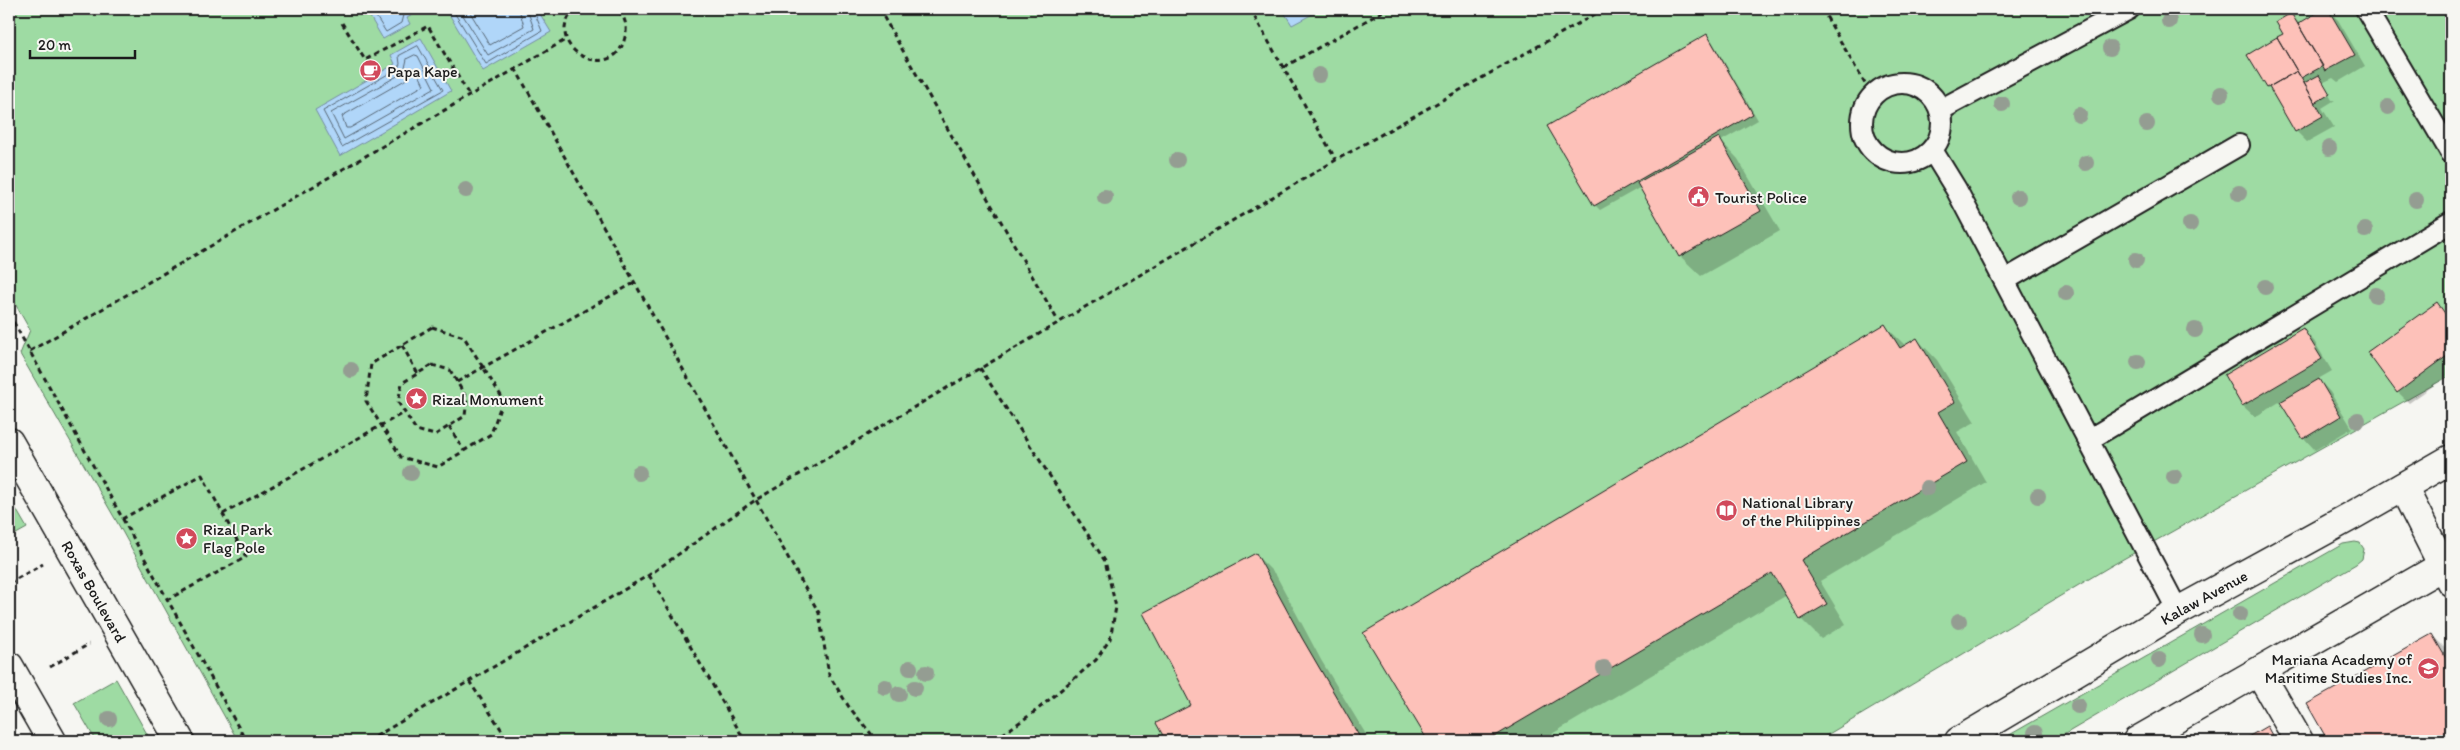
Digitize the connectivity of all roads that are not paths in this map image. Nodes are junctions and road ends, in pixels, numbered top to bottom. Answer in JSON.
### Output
{"nodes":[{"id":1,"x":2129,"y":9,"type":"edge"},
{"id":2,"x":2366,"y":9,"type":"edge"},
{"id":3,"x":1940,"y":110,"type":"junction"},
{"id":4,"x":2239,"y":144,"type":"dead end"},
{"id":5,"x":1932,"y":150,"type":"junction"},
{"id":6,"x":2451,"y":153,"type":"edge"},
{"id":7,"x":2451,"y":222,"type":"edge"},
{"id":8,"x":2005,"y":280,"type":"junction"},
{"id":9,"x":2090,"y":439,"type":"junction"},
{"id":10,"x":9,"y":442,"type":"edge"},
{"id":11,"x":2451,"y":459,"type":"edge"},
{"id":12,"x":2403,"y":487,"type":"junction"},
{"id":13,"x":2448,"y":570,"type":"edge"},
{"id":14,"x":2178,"y":611,"type":"junction"},
{"id":15,"x":9,"y":666,"type":"edge"},
{"id":16,"x":2259,"y":672,"type":"junction"},
{"id":17,"x":52,"y":741,"type":"edge"},
{"id":18,"x":180,"y":741,"type":"edge"},
{"id":19,"x":1959,"y":741,"type":"edge"},
{"id":20,"x":2138,"y":741,"type":"edge"},
{"id":21,"x":2299,"y":741,"type":"edge"}],
"edges":[{"from":1,"to":3,"type":"lane"},
{"from":2,"to":6,"type":"lane"},
{"from":3,"to":5,"type":"lane"},
{"from":3,"to":5,"type":"lane"},
{"from":4,"to":8,"type":"lane"},
{"from":5,"to":8,"type":"lane"},
{"from":7,"to":9,"type":"lane"},
{"from":8,"to":9,"type":"lane"},
{"from":9,"to":14,"type":"lane"},
{"from":10,"to":18,"type":"main road","name":"Roxas Boulevard"},
{"from":11,"to":12,"type":"main road","name":"Kalaw Avenue"},
{"from":12,"to":13,"type":"main road"},
{"from":12,"to":14,"type":"main road","name":"Kalaw Avenue"},
{"from":13,"to":16,"type":"main road"},
{"from":14,"to":19,"type":"main road","name":"Kalaw Avenue"},
{"from":15,"to":17,"type":"main road"},
{"from":16,"to":20,"type":"main road"},
{"from":16,"to":21,"type":"main road"}]}
